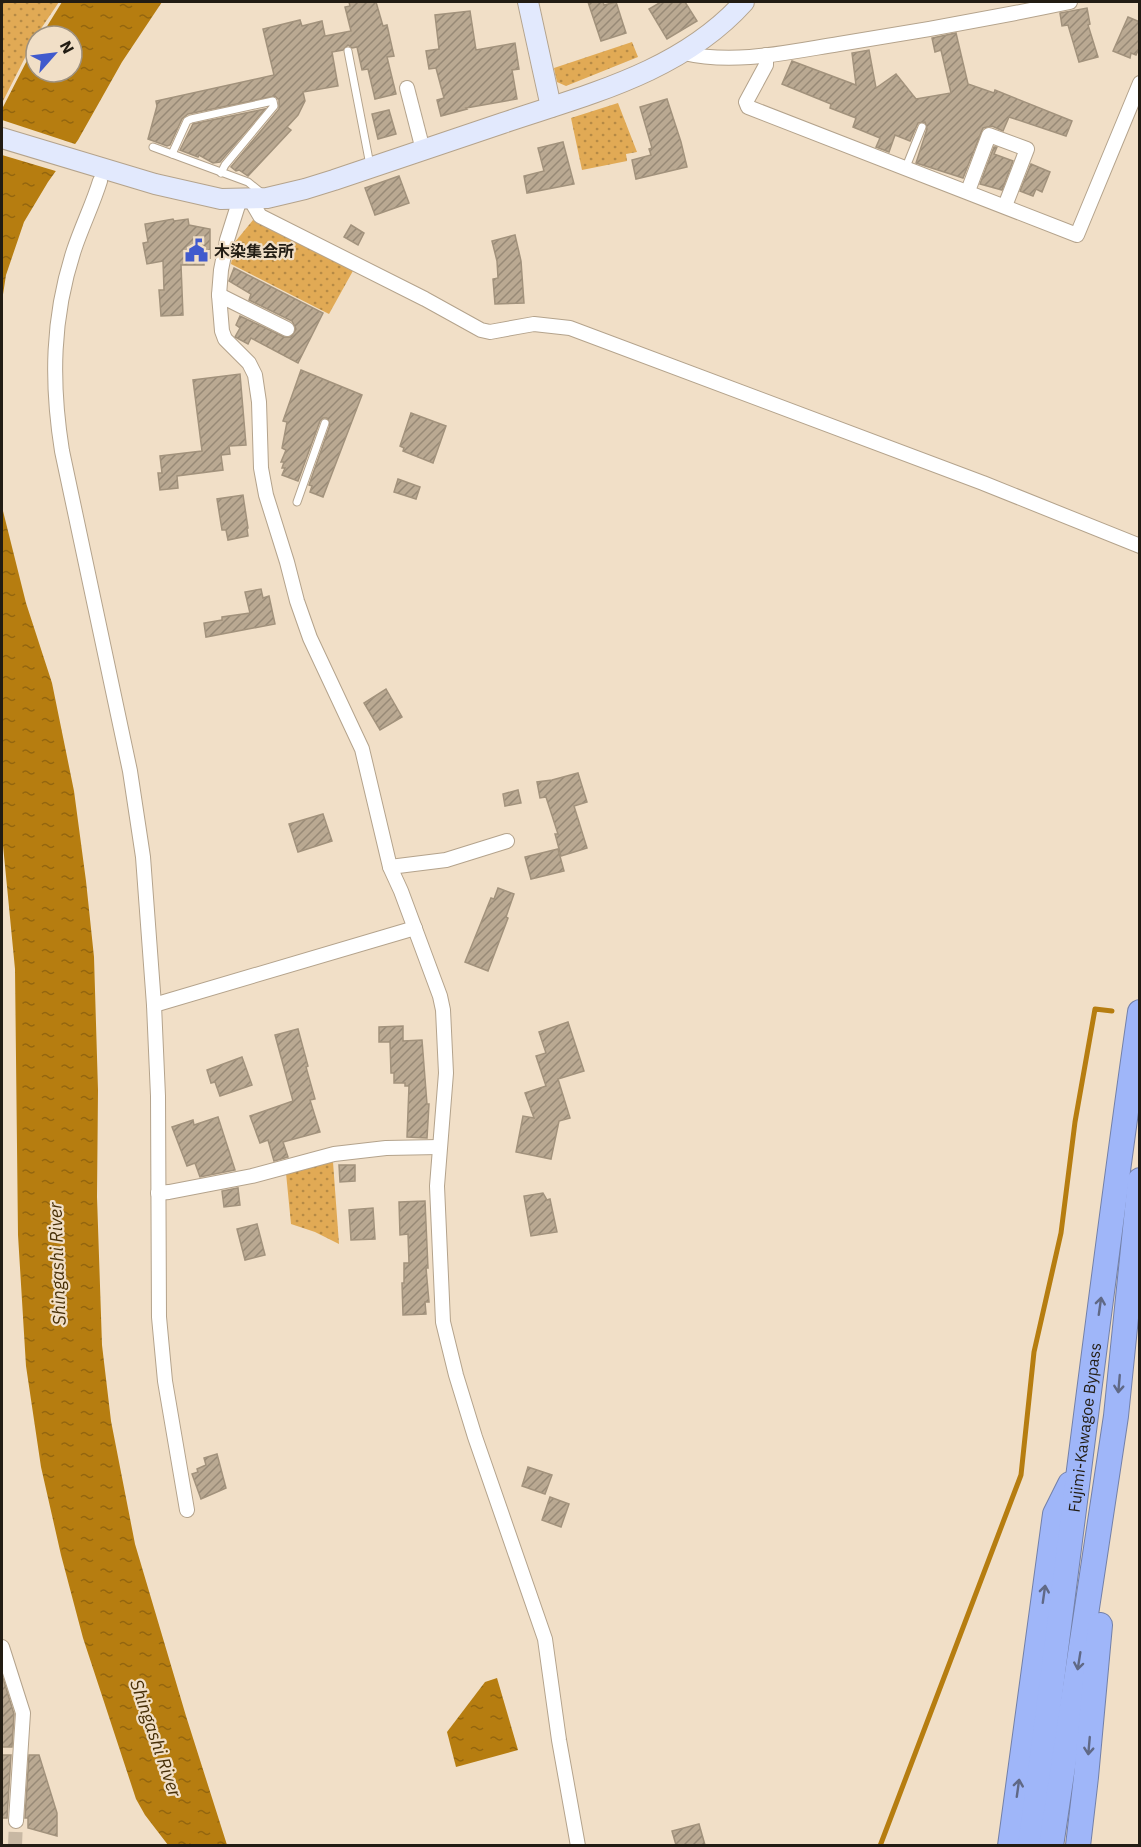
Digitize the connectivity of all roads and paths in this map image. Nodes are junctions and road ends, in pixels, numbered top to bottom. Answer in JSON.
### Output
{"nodes":[{"id":1,"x":528,"y":2,"type":"edge"},
{"id":2,"x":744,"y":2,"type":"edge"},
{"id":3,"x":1070,"y":2,"type":"edge"},
{"id":4,"x":348,"y":51,"type":"dead end"},
{"id":5,"x":684,"y":53,"type":"junction"},
{"id":6,"x":766,"y":55,"type":"junction"},
{"id":7,"x":1140,"y":83,"type":"edge"},
{"id":8,"x":407,"y":88,"type":"dead end"},
{"id":9,"x":551,"y":107,"type":"junction"},
{"id":10,"x":922,"y":127,"type":"dead end"},
{"id":11,"x":2,"y":138,"type":"edge"},
{"id":12,"x":153,"y":147,"type":"dead end"},
{"id":13,"x":423,"y":150,"type":"junction"},
{"id":14,"x":172,"y":154,"type":"junction"},
{"id":15,"x":906,"y":167,"type":"junction"},
{"id":16,"x":371,"y":168,"type":"junction"},
{"id":17,"x":221,"y":173,"type":"junction"},
{"id":18,"x":98,"y":174,"type":"junction"},
{"id":19,"x":968,"y":191,"type":"junction"},
{"id":20,"x":252,"y":199,"type":"junction"},
{"id":21,"x":1005,"y":206,"type":"junction"},
{"id":22,"x":219,"y":296,"type":"junction"},
{"id":23,"x":287,"y":329,"type":"dead end"},
{"id":24,"x":325,"y":423,"type":"dead end"},
{"id":25,"x":297,"y":502,"type":"dead end"},
{"id":26,"x":1140,"y":546,"type":"edge"},
{"id":27,"x":507,"y":841,"type":"dead end"},
{"id":28,"x":390,"y":867,"type":"junction"},
{"id":29,"x":415,"y":928,"type":"junction"},
{"id":30,"x":154,"y":1005,"type":"junction"},
{"id":31,"x":1140,"y":1012,"type":"edge"},
{"id":32,"x":1132,"y":1118,"type":"edge"},
{"id":33,"x":439,"y":1147,"type":"junction"},
{"id":34,"x":1140,"y":1180,"type":"edge"},
{"id":35,"x":158,"y":1193,"type":"junction"},
{"id":36,"x":1116,"y":1416,"type":"junction"},
{"id":37,"x":1078,"y":1468,"type":"junction"},
{"id":38,"x":187,"y":1510,"type":"dead end"},
{"id":39,"x":2,"y":1647,"type":"edge"},
{"id":40,"x":16,"y":1821,"type":"tunnel mouth"},
{"id":41,"x":578,"y":1845,"type":"edge"},
{"id":42,"x":1010,"y":1845,"type":"edge"},
{"id":43,"x":1030,"y":1845,"type":"edge"},
{"id":44,"x":1051,"y":1845,"type":"edge"},
{"id":45,"x":1078,"y":1845,"type":"edge"}],
"edges":[{"from":1,"to":9,"type":"street"},
{"from":2,"to":5,"type":"street"},
{"from":3,"to":6,"type":"street"},
{"from":4,"to":16,"type":"lane"},
{"from":5,"to":6,"type":"street"},
{"from":5,"to":9,"type":"street"},
{"from":6,"to":15,"type":"street"},
{"from":7,"to":21,"type":"street"},
{"from":8,"to":13,"type":"street"},
{"from":9,"to":13,"type":"street"},
{"from":10,"to":15,"type":"lane"},
{"from":11,"to":18,"type":"street"},
{"from":12,"to":14,"type":"lane"},
{"from":13,"to":16,"type":"street"},
{"from":14,"to":17,"type":"lane"},
{"from":14,"to":17,"type":"lane"},
{"from":15,"to":19,"type":"street"},
{"from":16,"to":20,"type":"street"},
{"from":17,"to":20,"type":"lane"},
{"from":18,"to":20,"type":"street"},
{"from":18,"to":30,"type":"street"},
{"from":19,"to":21,"type":"street"},
{"from":19,"to":21,"type":"street"},
{"from":20,"to":22,"type":"street"},
{"from":20,"to":26,"type":"street"},
{"from":22,"to":23,"type":"street"},
{"from":22,"to":28,"type":"street"},
{"from":24,"to":25,"type":"lane"},
{"from":27,"to":28,"type":"street"},
{"from":28,"to":29,"type":"street"},
{"from":29,"to":30,"type":"street"},
{"from":29,"to":33,"type":"street"},
{"from":30,"to":35,"type":"street"},
{"from":31,"to":32,"type":"highway","name":"Fujimi-Kawagoe Bypass"},
{"from":37,"to":32,"type":"highway","name":"Fujimi-Kawagoe Bypass","one_way":true},
{"from":33,"to":35,"type":"street"},
{"from":33,"to":41,"type":"street"},
{"from":34,"to":36,"type":"highway","name":"Fujimi-Kawagoe Bypass","one_way":true},
{"from":35,"to":38,"type":"street"},
{"from":36,"to":44,"type":"highway","name":"Fujimi-Kawagoe Bypass","one_way":true},
{"from":36,"to":45,"type":"highway","one_way":true},
{"from":42,"to":37,"type":"highway","one_way":true},
{"from":37,"to":43,"type":"highway","name":"Fujimi-Kawagoe Bypass"},
{"from":39,"to":40,"type":"street"}]}
